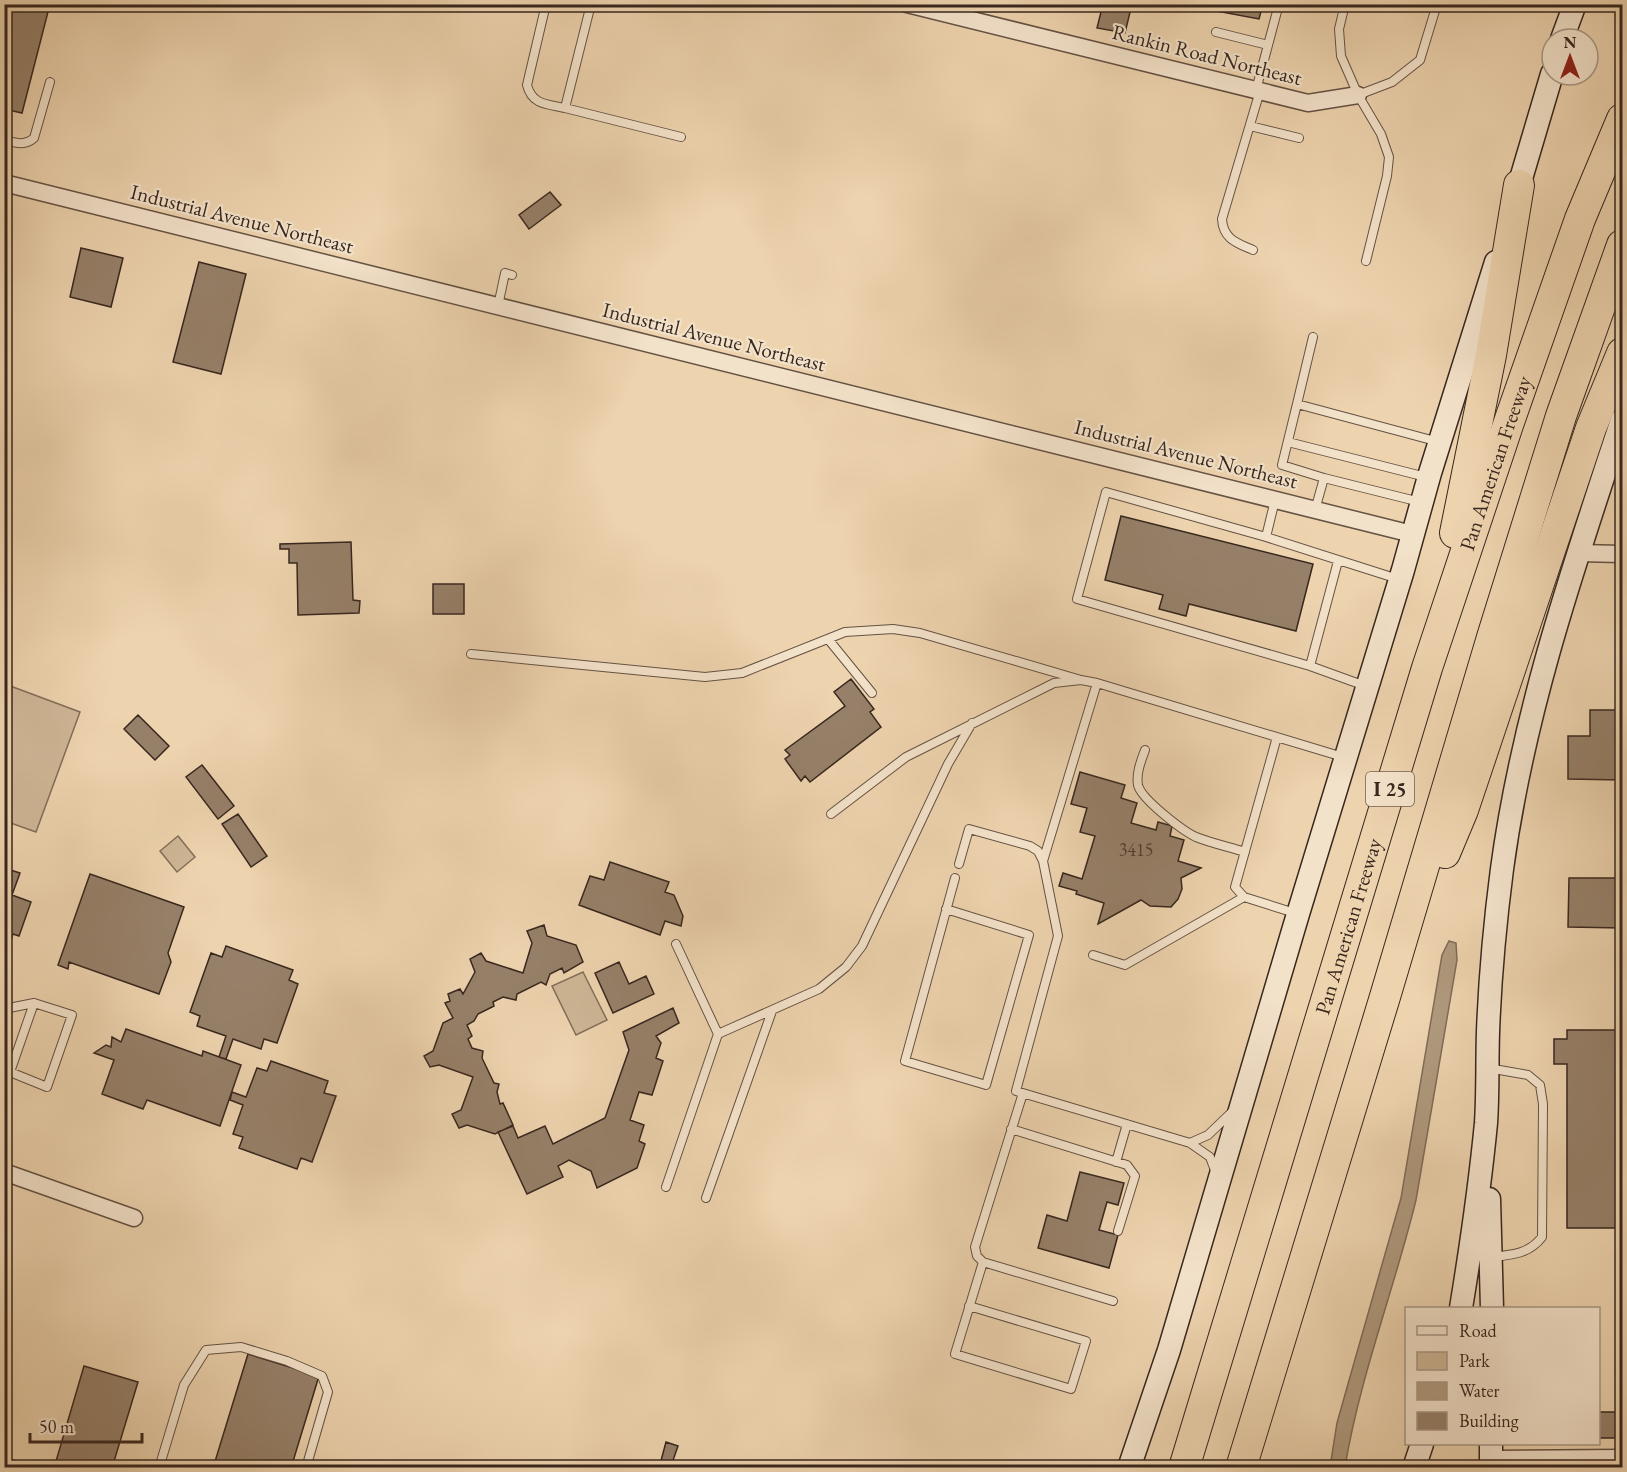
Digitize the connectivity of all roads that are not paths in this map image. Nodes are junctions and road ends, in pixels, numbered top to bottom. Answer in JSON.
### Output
{"nodes":[{"id":1,"x":546,"y":4,"type":"edge"},
{"id":2,"x":591,"y":4,"type":"edge"},
{"id":3,"x":907,"y":4,"type":"edge"},
{"id":4,"x":1279,"y":4,"type":"edge"},
{"id":5,"x":1346,"y":4,"type":"edge"},
{"id":6,"x":1437,"y":4,"type":"edge"},
{"id":7,"x":1575,"y":4,"type":"edge"},
{"id":8,"x":1566,"y":27,"type":"edge"},
{"id":9,"x":1216,"y":32,"type":"dead end"},
{"id":10,"x":1268,"y":45,"type":"junction"},
{"id":11,"x":50,"y":82,"type":"dead end"},
{"id":12,"x":1548,"y":87,"type":"edge"},
{"id":13,"x":1258,"y":91,"type":"junction"},
{"id":14,"x":1358,"y":94,"type":"junction"},
{"id":15,"x":565,"y":108,"type":"junction"},
{"id":16,"x":1623,"y":119,"type":"edge"},
{"id":17,"x":1250,"y":126,"type":"junction"},
{"id":18,"x":681,"y":137,"type":"dead end"},
{"id":19,"x":1299,"y":138,"type":"dead end"},
{"id":20,"x":4,"y":140,"type":"edge"},
{"id":21,"x":4,"y":183,"type":"edge"},
{"id":22,"x":1519,"y":185,"type":"junction"},
{"id":23,"x":1623,"y":244,"type":"edge"},
{"id":24,"x":1253,"y":250,"type":"dead end"},
{"id":25,"x":1366,"y":261,"type":"dead end"},
{"id":26,"x":512,"y":275,"type":"dead end"},
{"id":27,"x":498,"y":306,"type":"junction"},
{"id":28,"x":1313,"y":337,"type":"dead end"},
{"id":29,"x":1623,"y":353,"type":"edge"},
{"id":30,"x":1297,"y":404,"type":"junction"},
{"id":31,"x":1623,"y":420,"type":"edge"},
{"id":32,"x":1288,"y":442,"type":"junction"},
{"id":33,"x":1440,"y":443,"type":"junction"},
{"id":34,"x":1324,"y":478,"type":"junction"},
{"id":35,"x":1429,"y":478,"type":"junction"},
{"id":36,"x":1275,"y":500,"type":"junction"},
{"id":37,"x":1422,"y":503,"type":"junction"},
{"id":38,"x":1315,"y":510,"type":"junction"},
{"id":39,"x":1412,"y":534,"type":"junction"},
{"id":40,"x":1266,"y":537,"type":"junction"},
{"id":41,"x":1578,"y":553,"type":"junction"},
{"id":42,"x":1623,"y":554,"type":"edge"},
{"id":43,"x":1338,"y":561,"type":"junction"},
{"id":44,"x":1400,"y":579,"type":"junction"},
{"id":45,"x":828,"y":639,"type":"junction"},
{"id":46,"x":471,"y":654,"type":"dead end"},
{"id":47,"x":1310,"y":666,"type":"junction"},
{"id":48,"x":1427,"y":668,"type":"junction"},
{"id":49,"x":1081,"y":680,"type":"junction"},
{"id":50,"x":1097,"y":683,"type":"junction"},
{"id":51,"x":1368,"y":687,"type":"junction"},
{"id":52,"x":872,"y":693,"type":"dead end"},
{"id":53,"x":972,"y":723,"type":"junction"},
{"id":54,"x":1277,"y":737,"type":"junction"},
{"id":55,"x":1145,"y":750,"type":"dead end"},
{"id":56,"x":1347,"y":758,"type":"junction"},
{"id":57,"x":831,"y":814,"type":"dead end"},
{"id":58,"x":1245,"y":852,"type":"junction"},
{"id":59,"x":1043,"y":861,"type":"junction"},
{"id":60,"x":959,"y":864,"type":"dead end"},
{"id":61,"x":955,"y":878,"type":"dead end"},
{"id":62,"x":1244,"y":897,"type":"junction"},
{"id":63,"x":946,"y":909,"type":"junction"},
{"id":64,"x":1298,"y":914,"type":"junction"},
{"id":65,"x":676,"y":944,"type":"dead end"},
{"id":66,"x":1094,"y":955,"type":"dead end"},
{"id":67,"x":1384,"y":1000,"type":"junction"},
{"id":68,"x":34,"y":1003,"type":"junction"},
{"id":69,"x":4,"y":1009,"type":"edge"},
{"id":70,"x":772,"y":1011,"type":"junction"},
{"id":71,"x":718,"y":1034,"type":"junction"},
{"id":72,"x":1487,"y":1068,"type":"junction"},
{"id":73,"x":7,"y":1071,"type":"edge"},
{"id":74,"x":1023,"y":1093,"type":"junction"},
{"id":75,"x":1244,"y":1100,"type":"junction"},
{"id":76,"x":1486,"y":1121,"type":"junction"},
{"id":77,"x":1127,"y":1124,"type":"junction"},
{"id":78,"x":1011,"y":1129,"type":"junction"},
{"id":79,"x":1190,"y":1143,"type":"junction"},
{"id":80,"x":1116,"y":1162,"type":"junction"},
{"id":81,"x":4,"y":1172,"type":"edge"},
{"id":82,"x":1219,"y":1184,"type":"junction"},
{"id":83,"x":666,"y":1187,"type":"dead end"},
{"id":84,"x":706,"y":1198,"type":"dead end"},
{"id":85,"x":134,"y":1218,"type":"dead end"},
{"id":86,"x":1118,"y":1231,"type":"dead end"},
{"id":87,"x":1491,"y":1257,"type":"junction"},
{"id":88,"x":983,"y":1262,"type":"junction"},
{"id":89,"x":1113,"y":1301,"type":"dead end"},
{"id":90,"x":969,"y":1306,"type":"junction"},
{"id":91,"x":1461,"y":1307,"type":"edge"},
{"id":92,"x":1492,"y":1307,"type":"edge"},
{"id":93,"x":1421,"y":1445,"type":"edge"},
{"id":94,"x":1491,"y":1457,"type":"edge"},
{"id":95,"x":1623,"y":1458,"type":"edge"},
{"id":96,"x":4,"y":1461,"type":"edge"},
{"id":97,"x":16,"y":1467,"type":"edge"},
{"id":98,"x":159,"y":1467,"type":"edge"},
{"id":99,"x":306,"y":1467,"type":"edge"},
{"id":100,"x":1130,"y":1467,"type":"edge"},
{"id":101,"x":1184,"y":1467,"type":"edge"},
{"id":102,"x":1241,"y":1467,"type":"edge"},
{"id":103,"x":1414,"y":1467,"type":"edge"}],
"edges":[{"from":1,"to":15,"type":"lane"},
{"from":2,"to":15,"type":"lane"},
{"from":3,"to":13,"type":"street","name":"Rankin Road Northeast"},
{"from":4,"to":10,"type":"lane"},
{"from":5,"to":14,"type":"lane"},
{"from":6,"to":14,"type":"lane"},
{"from":7,"to":8,"type":"main road"},
{"from":9,"to":10,"type":"lane"},
{"from":10,"to":13,"type":"lane"},
{"from":11,"to":20,"type":"lane"},
{"from":12,"to":22,"type":"main road"},
{"from":13,"to":14,"type":"street","name":"Rankin Road Northeast"},
{"from":13,"to":17,"type":"lane"},
{"from":14,"to":25,"type":"lane"},
{"from":15,"to":18,"type":"lane"},
{"from":16,"to":48,"type":"highway","name":"Pan American Freeway","number":"I 25"},
{"from":17,"to":19,"type":"lane"},
{"from":17,"to":24,"type":"lane"},
{"from":21,"to":27,"type":"street","name":"Industrial Avenue Northeast"},
{"from":22,"to":33,"type":"main road"},
{"from":22,"to":48,"type":"highway"},
{"from":23,"to":67,"type":"highway","number":"I 25"},
{"from":26,"to":27,"type":"lane"},
{"from":27,"to":36,"type":"street","name":"Industrial Avenue Northeast"},
{"from":28,"to":30,"type":"lane"},
{"from":29,"to":67,"type":"highway"},
{"from":30,"to":32,"type":"lane"},
{"from":30,"to":33,"type":"lane"},
{"from":31,"to":41,"type":"main road"},
{"from":32,"to":34,"type":"lane"},
{"from":32,"to":35,"type":"lane"},
{"from":33,"to":35,"type":"main road"},
{"from":34,"to":37,"type":"lane"},
{"from":34,"to":38,"type":"lane"},
{"from":35,"to":37,"type":"main road"},
{"from":36,"to":38,"type":"street","name":"Industrial Avenue Northeast"},
{"from":36,"to":40,"type":"lane"},
{"from":37,"to":39,"type":"main road"},
{"from":38,"to":39,"type":"street","name":"Industrial Avenue Northeast"},
{"from":39,"to":44,"type":"main road"},
{"from":40,"to":43,"type":"lane"},
{"from":40,"to":47,"type":"lane"},
{"from":41,"to":42,"type":"street"},
{"from":41,"to":72,"type":"main road"},
{"from":43,"to":44,"type":"lane"},
{"from":43,"to":47,"type":"lane"},
{"from":44,"to":51,"type":"main road"},
{"from":45,"to":46,"type":"lane"},
{"from":45,"to":49,"type":"lane"},
{"from":45,"to":52,"type":"lane"},
{"from":47,"to":51,"type":"lane"},
{"from":48,"to":101,"type":"highway","name":"Pan American Freeway","number":"I 25"},
{"from":49,"to":50,"type":"lane"},
{"from":49,"to":53,"type":"lane"},
{"from":50,"to":54,"type":"lane"},
{"from":50,"to":59,"type":"lane"},
{"from":51,"to":56,"type":"main road"},
{"from":53,"to":57,"type":"lane"},
{"from":53,"to":70,"type":"lane"},
{"from":54,"to":56,"type":"lane"},
{"from":54,"to":58,"type":"lane"},
{"from":55,"to":58,"type":"lane"},
{"from":56,"to":64,"type":"main road"},
{"from":58,"to":62,"type":"lane"},
{"from":59,"to":60,"type":"lane"},
{"from":59,"to":74,"type":"lane"},
{"from":61,"to":63,"type":"lane"},
{"from":62,"to":64,"type":"lane"},
{"from":62,"to":66,"type":"lane"},
{"from":63,"to":63,"type":"lane"},
{"from":64,"to":75,"type":"main road"},
{"from":65,"to":71,"type":"lane"},
{"from":67,"to":102,"type":"highway","number":"I 25"},
{"from":68,"to":69,"type":"lane"},
{"from":68,"to":73,"type":"lane"},
{"from":68,"to":73,"type":"lane"},
{"from":70,"to":71,"type":"lane"},
{"from":70,"to":84,"type":"lane"},
{"from":71,"to":83,"type":"lane"},
{"from":72,"to":76,"type":"main road"},
{"from":72,"to":87,"type":"lane"},
{"from":74,"to":77,"type":"lane"},
{"from":74,"to":78,"type":"lane"},
{"from":75,"to":79,"type":"lane"},
{"from":75,"to":82,"type":"main road"},
{"from":76,"to":87,"type":"main road"},
{"from":76,"to":91,"type":"main road"},
{"from":77,"to":79,"type":"lane"},
{"from":77,"to":80,"type":"lane"},
{"from":78,"to":80,"type":"lane"},
{"from":78,"to":88,"type":"lane"},
{"from":79,"to":82,"type":"lane"},
{"from":80,"to":86,"type":"lane"},
{"from":81,"to":85,"type":"street"},
{"from":82,"to":100,"type":"main road"},
{"from":87,"to":92,"type":"main road"},
{"from":88,"to":89,"type":"lane"},
{"from":88,"to":90,"type":"lane"},
{"from":90,"to":90,"type":"lane"},
{"from":93,"to":103,"type":"main road"},
{"from":94,"to":95,"type":"street"},
{"from":96,"to":97,"type":"lane"},
{"from":98,"to":99,"type":"lane"}]}
